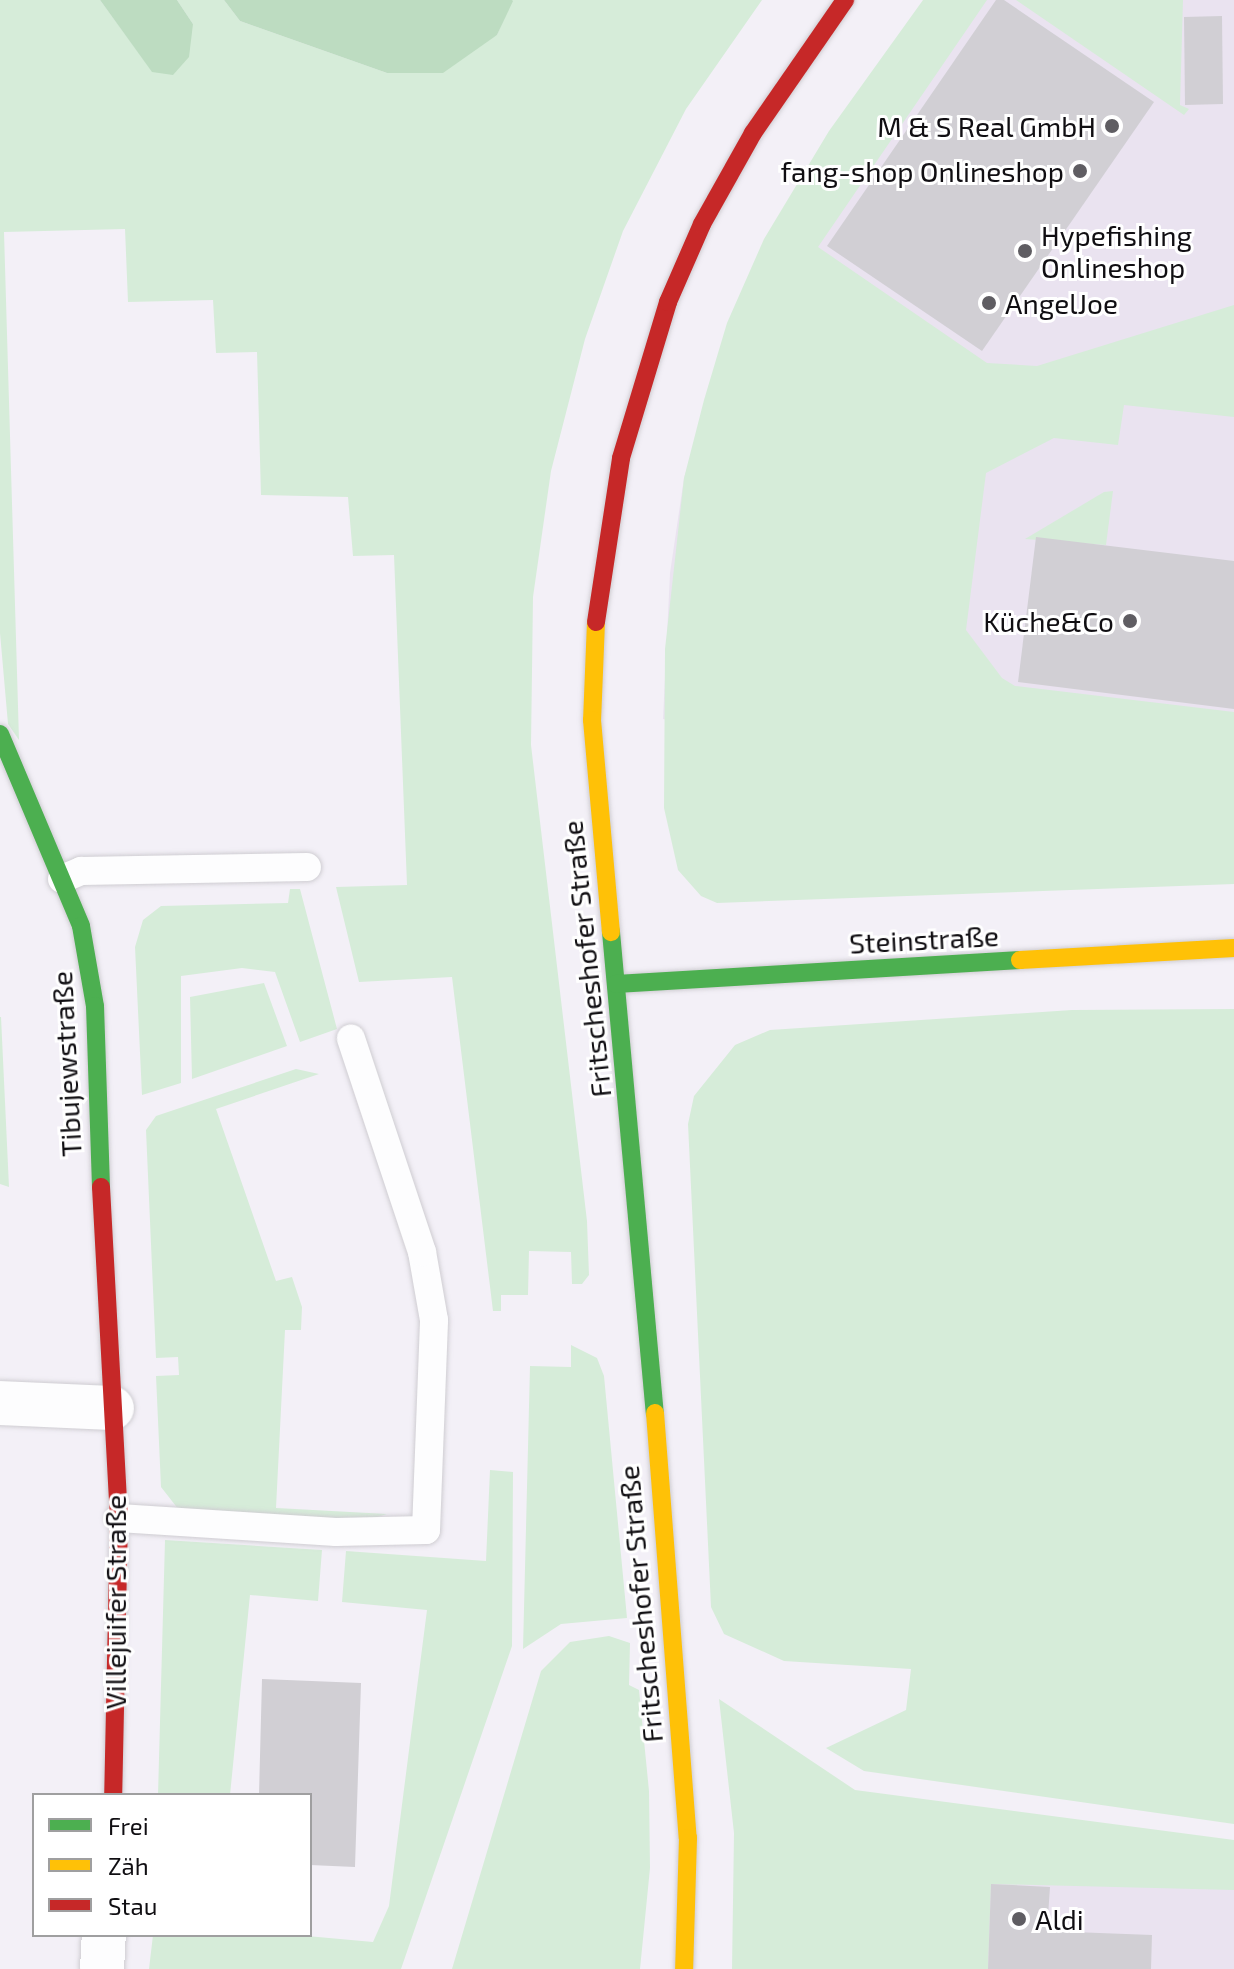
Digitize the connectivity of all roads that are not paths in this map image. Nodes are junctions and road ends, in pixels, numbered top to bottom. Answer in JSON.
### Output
{"nodes":[{"id":1,"x":845,"y":0,"type":"edge"},
{"id":2,"x":0,"y":734,"type":"edge"},
{"id":3,"x":307,"y":867,"type":"dead end"},
{"id":4,"x":62,"y":879,"type":"junction"},
{"id":5,"x":1234,"y":948,"type":"edge"},
{"id":6,"x":616,"y":984,"type":"junction"},
{"id":7,"x":351,"y":1039,"type":"dead end"},
{"id":8,"x":0,"y":1403,"type":"edge"},
{"id":9,"x":112,"y":1408,"type":"junction"},
{"id":10,"x":119,"y":1518,"type":"junction"},
{"id":11,"x":113,"y":1793,"type":"edge"},
{"id":12,"x":104,"y":1937,"type":"edge"},
{"id":13,"x":102,"y":1969,"type":"edge"},
{"id":14,"x":684,"y":1969,"type":"edge"}],
"edges":[{"from":1,"to":6,"type":"street","name":"Fritscheshofer Straße"},
{"from":2,"to":4,"type":"street","name":"Tibujewstraße"},
{"from":3,"to":4,"type":"lane"},
{"from":4,"to":9,"type":"street","name":"Tibujewstraße"},
{"from":5,"to":6,"type":"street","name":"Steinstraße"},
{"from":6,"to":14,"type":"street","name":"Fritscheshofer Straße"},
{"from":7,"to":10,"type":"lane"},
{"from":8,"to":9,"type":"street"},
{"from":9,"to":10,"type":"street","name":"Villejuifer Straße"},
{"from":10,"to":11,"type":"street","name":"Villejuifer Straße"},
{"from":12,"to":13,"type":"street"}]}
